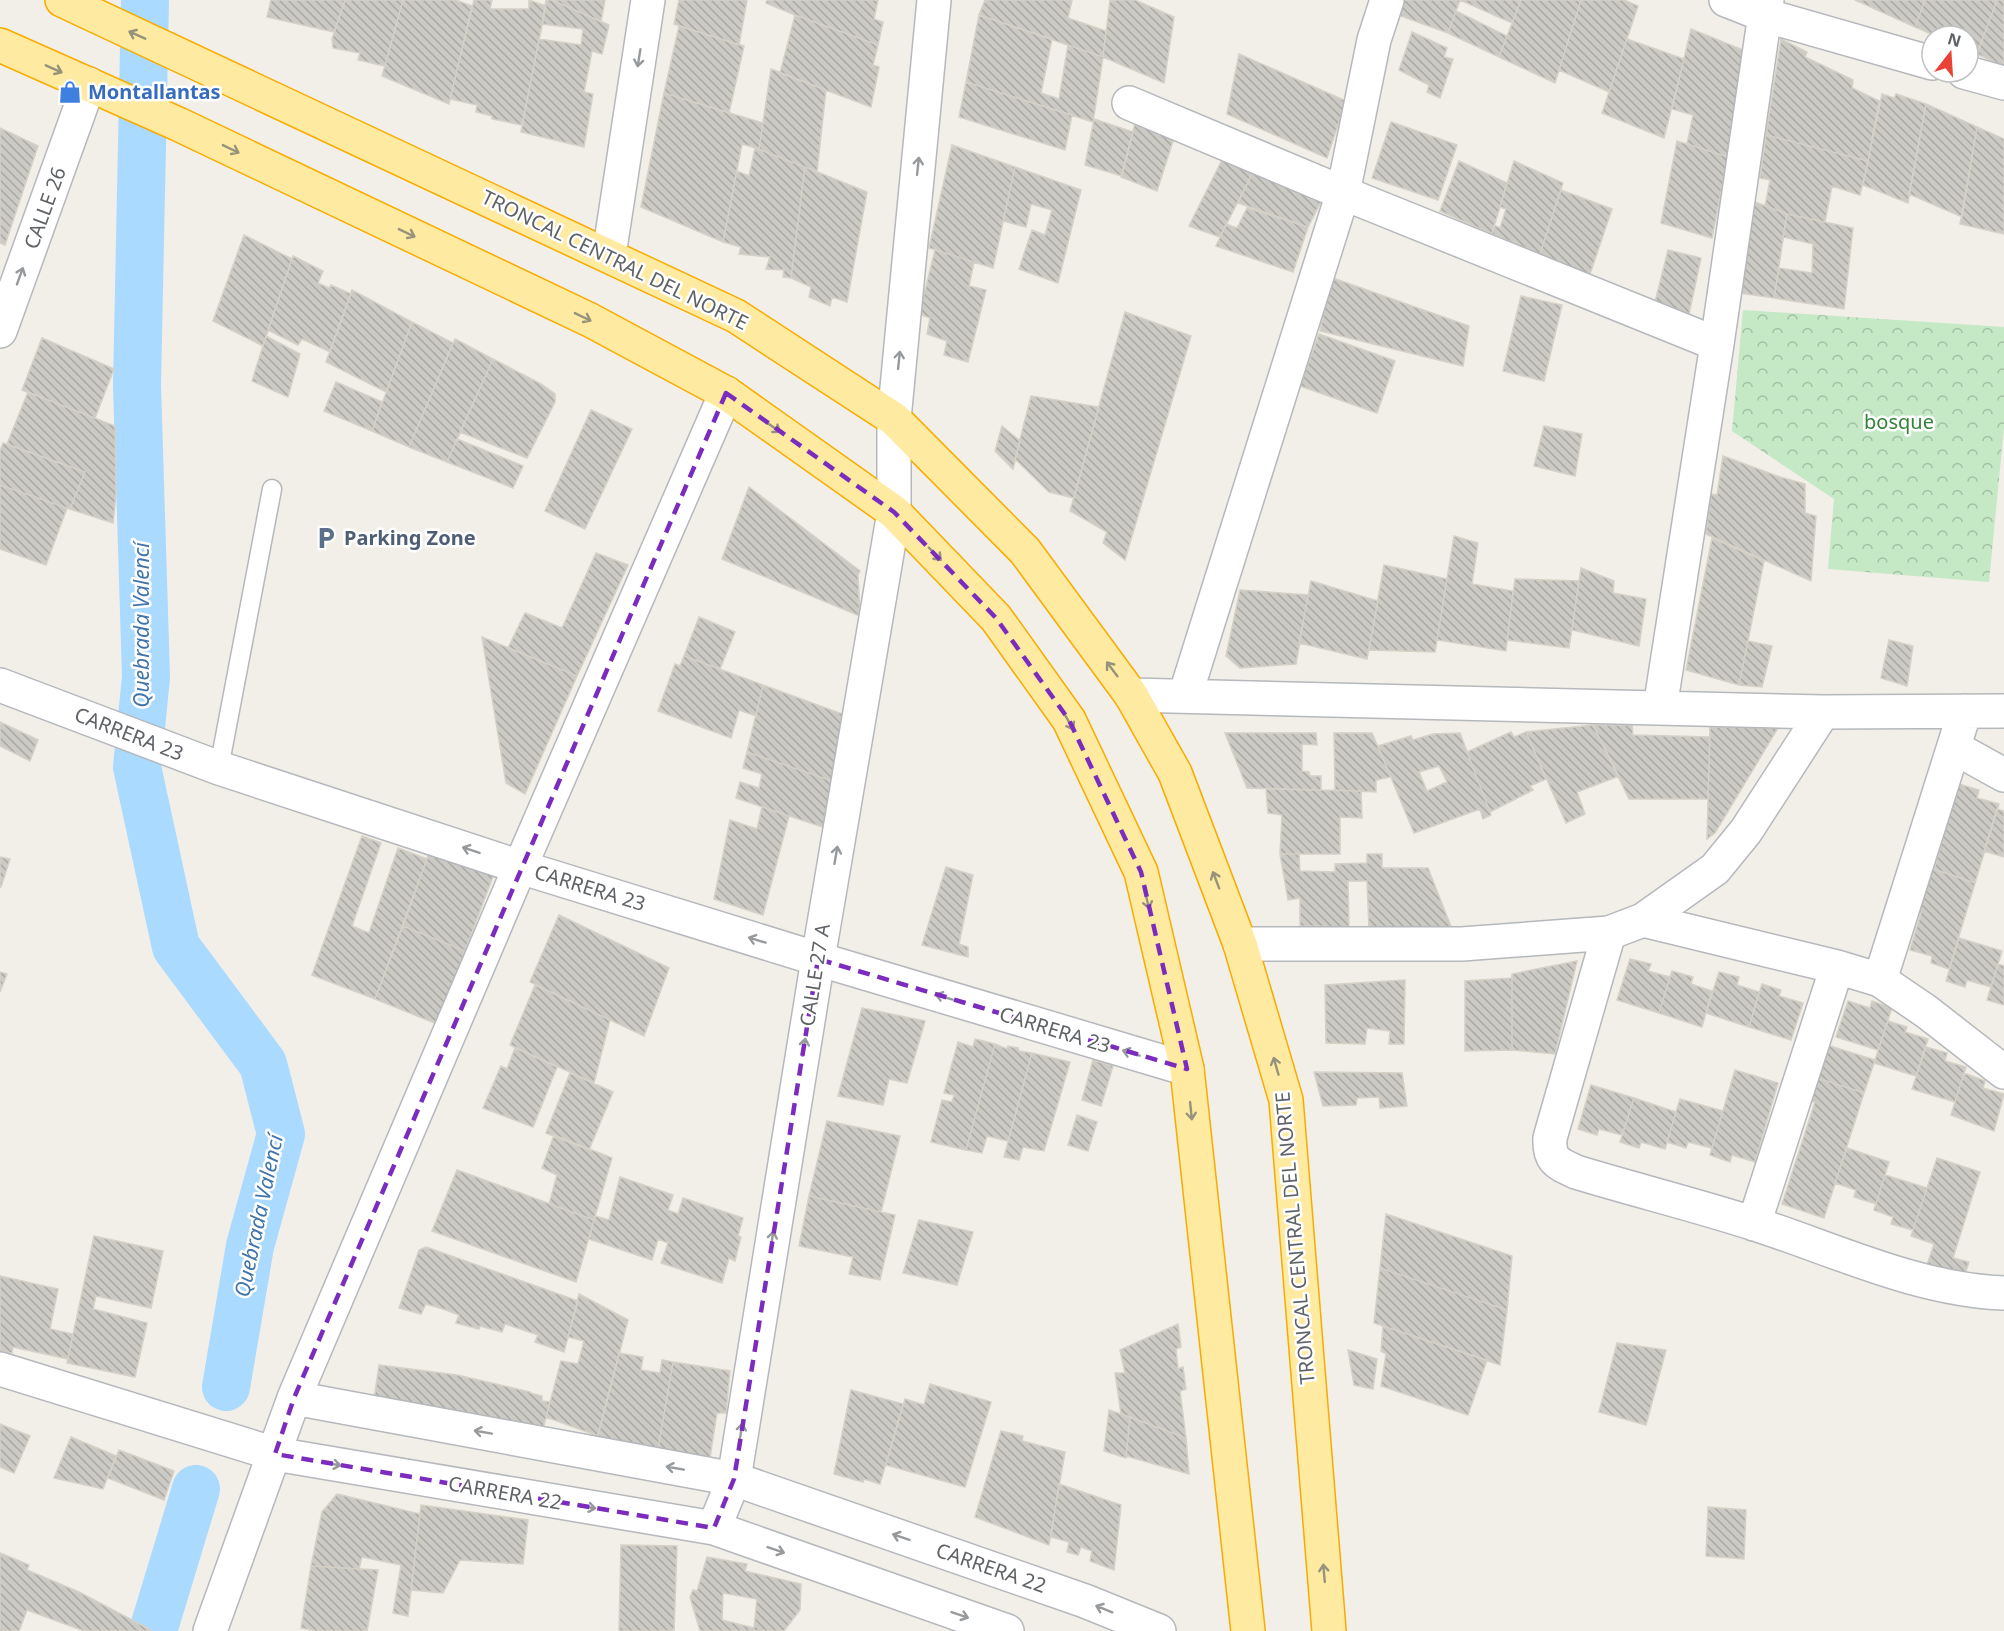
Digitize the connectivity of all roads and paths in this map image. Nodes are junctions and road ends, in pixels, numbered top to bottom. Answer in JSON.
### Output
{"nodes":[{"id":1,"x":62,"y":0,"type":"edge"},
{"id":2,"x":648,"y":0,"type":"edge"},
{"id":3,"x":934,"y":0,"type":"edge"},
{"id":4,"x":1387,"y":0,"type":"edge"},
{"id":5,"x":1726,"y":0,"type":"edge"},
{"id":6,"x":1766,"y":8,"type":"edge"},
{"id":7,"x":0,"y":45,"type":"edge"},
{"id":8,"x":1920,"y":59,"type":"edge"},
{"id":9,"x":1980,"y":76,"type":"edge"},
{"id":10,"x":2004,"y":83,"type":"edge"},
{"id":11,"x":100,"y":89,"type":"junction"},
{"id":12,"x":1129,"y":103,"type":"dead end"},
{"id":13,"x":1343,"y":193,"type":"junction"},
{"id":14,"x":609,"y":255,"type":"junction"},
{"id":15,"x":0,"y":331,"type":"edge"},
{"id":16,"x":1717,"y":344,"type":"junction"},
{"id":17,"x":726,"y":393,"type":"junction"},
{"id":18,"x":894,"y":419,"type":"junction"},
{"id":19,"x":272,"y":489,"type":"dead end"},
{"id":20,"x":894,"y":512,"type":"junction"},
{"id":21,"x":0,"y":685,"type":"edge"},
{"id":22,"x":1131,"y":695,"type":"junction"},
{"id":23,"x":1185,"y":696,"type":"junction"},
{"id":24,"x":1660,"y":708,"type":"junction"},
{"id":25,"x":1965,"y":711,"type":"junction"},
{"id":26,"x":2004,"y":711,"type":"edge"},
{"id":27,"x":1823,"y":712,"type":"junction"},
{"id":28,"x":1955,"y":748,"type":"junction"},
{"id":29,"x":219,"y":768,"type":"junction"},
{"id":30,"x":2004,"y":775,"type":"edge"},
{"id":31,"x":520,"y":867,"type":"junction"},
{"id":32,"x":1642,"y":920,"type":"junction"},
{"id":33,"x":1609,"y":933,"type":"junction"},
{"id":34,"x":1240,"y":944,"type":"junction"},
{"id":35,"x":818,"y":959,"type":"junction"},
{"id":36,"x":1837,"y":967,"type":"junction"},
{"id":37,"x":1880,"y":980,"type":"junction"},
{"id":38,"x":1187,"y":1070,"type":"junction"},
{"id":39,"x":2004,"y":1072,"type":"edge"},
{"id":40,"x":1754,"y":1224,"type":"junction"},
{"id":41,"x":2004,"y":1293,"type":"edge"},
{"id":42,"x":0,"y":1369,"type":"edge"},
{"id":43,"x":294,"y":1398,"type":"junction"},
{"id":44,"x":275,"y":1454,"type":"junction"},
{"id":45,"x":734,"y":1479,"type":"junction"},
{"id":46,"x":714,"y":1528,"type":"junction"},
{"id":47,"x":210,"y":1631,"type":"edge"},
{"id":48,"x":1007,"y":1631,"type":"edge"},
{"id":49,"x":1159,"y":1631,"type":"edge"},
{"id":50,"x":1248,"y":1631,"type":"edge"},
{"id":51,"x":1329,"y":1631,"type":"edge"}],
"edges":[{"from":14,"to":1,"type":"highway","name":"TRONCAL CENTRAL DEL NORTE","one_way":true},
{"from":2,"to":14,"type":"street","one_way":true},
{"from":18,"to":3,"type":"street","name":"CALLE 27 A","one_way":true},
{"from":4,"to":13,"type":"street"},
{"from":5,"to":6,"type":"street"},
{"from":6,"to":8,"type":"street"},
{"from":6,"to":16,"type":"street"},
{"from":7,"to":11,"type":"highway","one_way":true},
{"from":9,"to":10,"type":"street"},
{"from":15,"to":11,"type":"street","name":"CALLE 26","one_way":true},
{"from":11,"to":17,"type":"highway","one_way":true},
{"from":12,"to":13,"type":"street"},
{"from":13,"to":16,"type":"street"},
{"from":13,"to":23,"type":"street"},
{"from":14,"to":18,"type":"highway","name":"TRONCAL CENTRAL DEL NORTE"},
{"from":16,"to":24,"type":"street"},
{"from":17,"to":20,"type":"highway","one_way":true},
{"from":17,"to":31,"type":"street"},
{"from":18,"to":20,"type":"street","name":"CALLE 27 A"},
{"from":22,"to":18,"type":"highway","name":"TRONCAL CENTRAL DEL NORTE","one_way":true},
{"from":19,"to":29,"type":"lane"},
{"from":35,"to":20,"type":"street","name":"CALLE 27 A","one_way":true},
{"from":20,"to":38,"type":"highway","one_way":true},
{"from":21,"to":29,"type":"street","name":"CARRERA 23"},
{"from":22,"to":23,"type":"street"},
{"from":34,"to":22,"type":"highway","name":"TRONCAL CENTRAL DEL NORTE","one_way":true},
{"from":23,"to":24,"type":"street"},
{"from":24,"to":27,"type":"street"},
{"from":25,"to":26,"type":"street"},
{"from":25,"to":27,"type":"street"},
{"from":25,"to":28,"type":"street"},
{"from":27,"to":32,"type":"street"},
{"from":28,"to":30,"type":"street"},
{"from":28,"to":37,"type":"street"},
{"from":31,"to":29,"type":"street","name":"CARRERA 23","one_way":true},
{"from":35,"to":31,"type":"street","name":"CARRERA 23","one_way":true},
{"from":31,"to":43,"type":"street"},
{"from":32,"to":33,"type":"street"},
{"from":32,"to":36,"type":"street"},
{"from":33,"to":34,"type":"street"},
{"from":33,"to":40,"type":"street"},
{"from":51,"to":34,"type":"highway","name":"TRONCAL CENTRAL DEL NORTE","one_way":true},
{"from":38,"to":35,"type":"street","name":"CARRERA 23","one_way":true},
{"from":45,"to":35,"type":"street","name":"CALLE 27 A","one_way":true},
{"from":36,"to":37,"type":"street"},
{"from":36,"to":40,"type":"street"},
{"from":37,"to":39,"type":"street"},
{"from":38,"to":50,"type":"highway","one_way":true},
{"from":40,"to":41,"type":"street"},
{"from":42,"to":44,"type":"street","name":"CARRERA 22"},
{"from":43,"to":44,"type":"street"},
{"from":45,"to":43,"type":"street","name":"CARRERA 22","one_way":true},
{"from":44,"to":46,"type":"street","name":"CARRERA 22","one_way":true},
{"from":44,"to":47,"type":"street"},
{"from":45,"to":46,"type":"street","name":"CALLE 27 A"},
{"from":49,"to":45,"type":"street","name":"CARRERA 22","one_way":true},
{"from":46,"to":48,"type":"street","name":"CARRERA 22","one_way":true}]}
